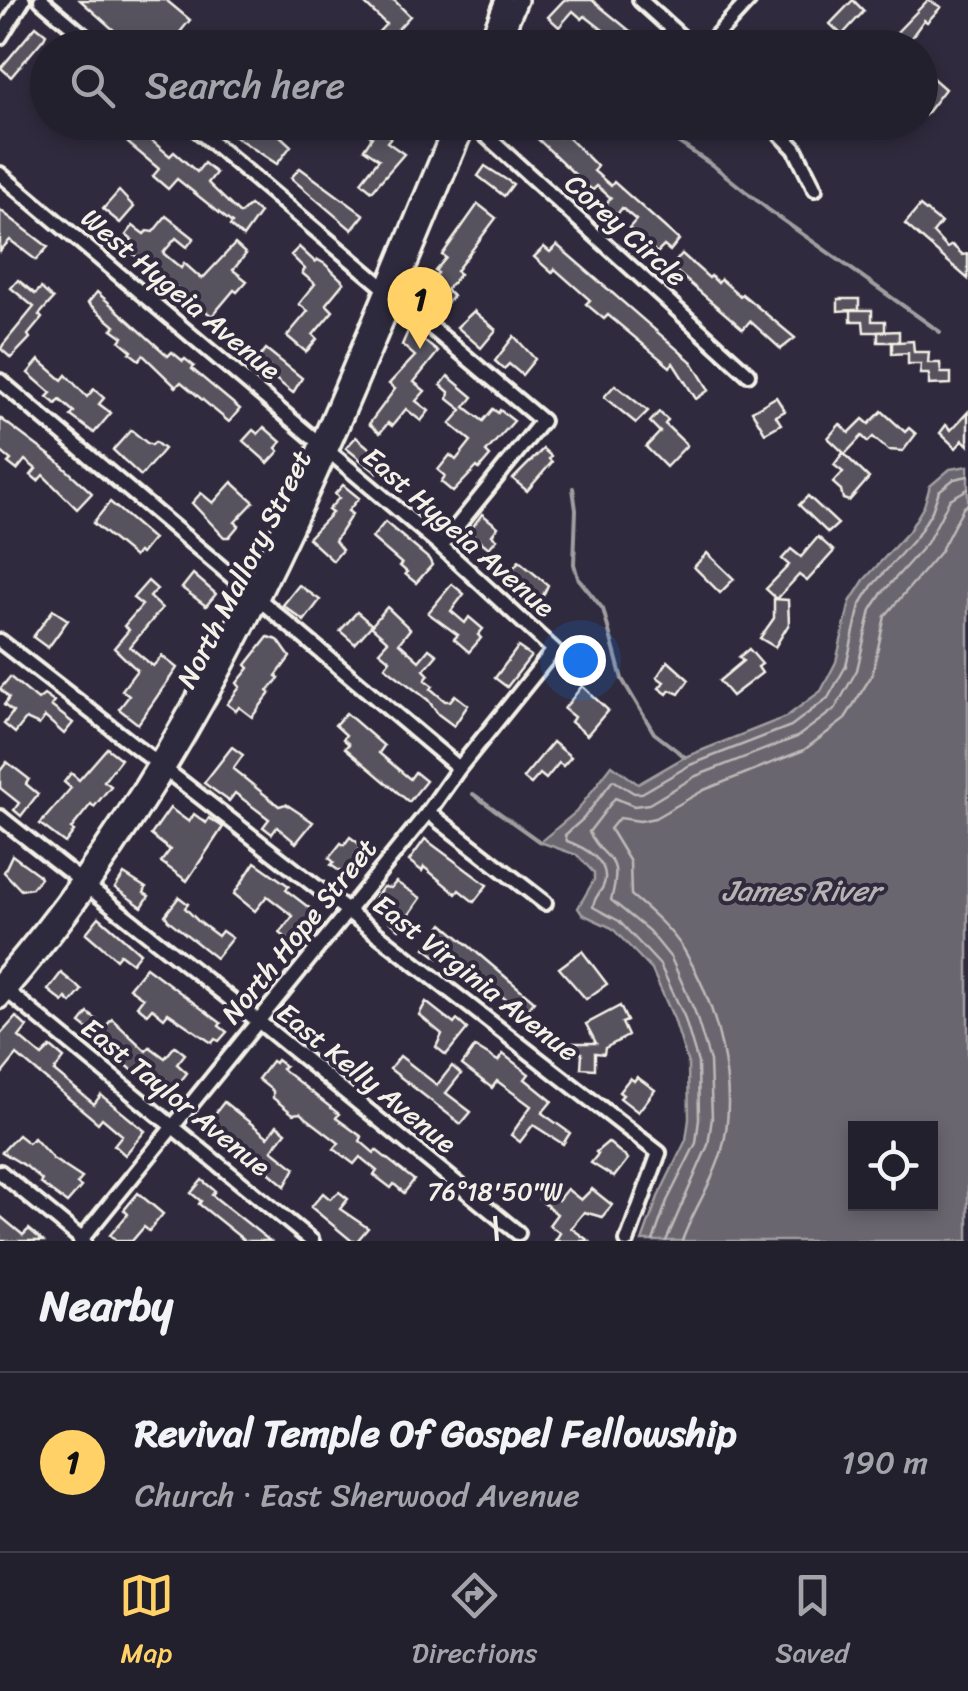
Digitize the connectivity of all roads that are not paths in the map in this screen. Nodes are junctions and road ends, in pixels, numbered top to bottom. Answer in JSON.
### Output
{"nodes":[{"id":1,"x":23,"y":0,"type":"edge"},
{"id":2,"x":40,"y":0,"type":"edge"},
{"id":3,"x":504,"y":0,"type":"edge"},
{"id":4,"x":519,"y":0,"type":"edge"},
{"id":5,"x":640,"y":0,"type":"edge"},
{"id":6,"x":749,"y":0,"type":"edge"},
{"id":7,"x":76,"y":30,"type":"edge"},
{"id":8,"x":492,"y":30,"type":"edge"},
{"id":9,"x":506,"y":30,"type":"edge"},
{"id":10,"x":672,"y":30,"type":"edge"},
{"id":11,"x":722,"y":30,"type":"edge"},
{"id":12,"x":0,"y":37,"type":"edge"},
{"id":13,"x":210,"y":140,"type":"edge"},
{"id":14,"x":447,"y":140,"type":"edge"},
{"id":15,"x":461,"y":140,"type":"edge"},
{"id":16,"x":489,"y":140,"type":"edge"},
{"id":17,"x":786,"y":140,"type":"edge"},
{"id":18,"x":0,"y":174,"type":"edge"},
{"id":19,"x":815,"y":189,"type":"dead end"},
{"id":20,"x":390,"y":290,"type":"junction"},
{"id":21,"x":748,"y":374,"type":"dead end"},
{"id":22,"x":0,"y":381,"type":"edge"},
{"id":23,"x":325,"y":448,"type":"junction"},
{"id":24,"x":441,"y":546,"type":"junction"},
{"id":25,"x":254,"y":596,"type":"junction"},
{"id":26,"x":0,"y":641,"type":"edge"},
{"id":27,"x":554,"y":650,"type":"joint"},
{"id":28,"x":161,"y":767,"type":"junction"},
{"id":29,"x":458,"y":768,"type":"junction"},
{"id":30,"x":428,"y":812,"type":"junction"},
{"id":31,"x":0,"y":817,"type":"edge"},
{"id":32,"x":84,"y":884,"type":"junction"},
{"id":33,"x":544,"y":904,"type":"dead end"},
{"id":34,"x":350,"y":910,"type":"junction"},
{"id":35,"x":2,"y":989,"type":"edge"},
{"id":36,"x":258,"y":1021,"type":"junction"},
{"id":37,"x":174,"y":1128,"type":"junction"},
{"id":38,"x":0,"y":1172,"type":"edge"},
{"id":39,"x":518,"y":1233,"type":"dead end"},
{"id":40,"x":82,"y":1240,"type":"edge"},
{"id":41,"x":312,"y":1241,"type":"edge"},
{"id":42,"x":627,"y":1241,"type":"edge"}],
"edges":[{"from":1,"to":12,"type":"street"},
{"from":2,"to":7,"type":"street"},
{"from":3,"to":8,"type":"main road"},
{"from":4,"to":9,"type":"main road"},
{"from":5,"to":10,"type":"street"},
{"from":6,"to":11,"type":"street"},
{"from":13,"to":20,"type":"street"},
{"from":14,"to":20,"type":"main road","name":"North Mallory Street"},
{"from":15,"to":20,"type":"main road","name":"North Mallory Street"},
{"from":16,"to":21,"type":"street","name":"Corey Circle"},
{"from":17,"to":19,"type":"street"},
{"from":18,"to":23,"type":"street","name":"West Hygeia Avenue"},
{"from":20,"to":23,"type":"main road","name":"North Mallory Street"},
{"from":20,"to":24,"type":"street"},
{"from":22,"to":25,"type":"street"},
{"from":23,"to":24,"type":"street","name":"East Hygeia Avenue"},
{"from":23,"to":25,"type":"main road","name":"North Mallory Street"},
{"from":24,"to":27,"type":"street","name":"East Hygeia Avenue"},
{"from":25,"to":28,"type":"main road","name":"North Mallory Street"},
{"from":25,"to":29,"type":"street"},
{"from":26,"to":28,"type":"street","name":"East Virginia Avenue"},
{"from":27,"to":29,"type":"street","name":"North Hope Street"},
{"from":28,"to":32,"type":"main road","name":"North Mallory Street"},
{"from":28,"to":34,"type":"street","name":"East Virginia Avenue"},
{"from":29,"to":30,"type":"street","name":"North Hope Street"},
{"from":30,"to":33,"type":"street"},
{"from":30,"to":34,"type":"street","name":"North Hope Street"},
{"from":31,"to":32,"type":"street","name":"East Kelly Avenue"},
{"from":32,"to":35,"type":"main road","name":"North Mallory Street"},
{"from":32,"to":36,"type":"street","name":"East Kelly Avenue"},
{"from":34,"to":36,"type":"street","name":"North Hope Street"},
{"from":34,"to":42,"type":"street","name":"East Virginia Avenue"},
{"from":35,"to":37,"type":"street","name":"East Taylor Avenue"},
{"from":36,"to":37,"type":"street","name":"North Hope Street"},
{"from":36,"to":39,"type":"street","name":"East Kelly Avenue"},
{"from":37,"to":40,"type":"street","name":"North Hope Street"},
{"from":37,"to":41,"type":"street","name":"East Taylor Avenue"},
{"from":38,"to":40,"type":"street"}]}
